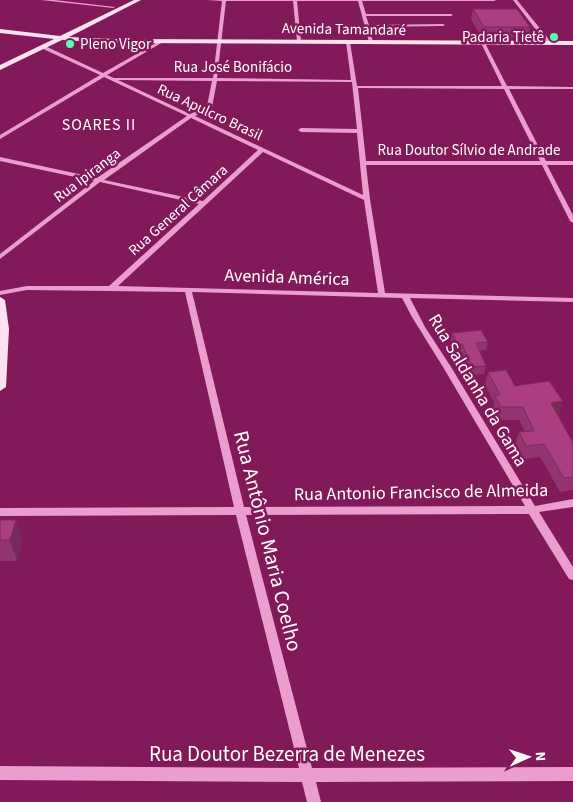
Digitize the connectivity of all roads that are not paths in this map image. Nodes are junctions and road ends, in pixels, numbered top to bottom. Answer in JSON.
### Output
{"nodes":[{"id":1,"x":43,"y":0,"type":"edge"},
{"id":2,"x":128,"y":0,"type":"edge"},
{"id":3,"x":138,"y":0,"type":"edge"},
{"id":4,"x":209,"y":0,"type":"edge"},
{"id":5,"x":295,"y":0,"type":"edge"},
{"id":6,"x":333,"y":0,"type":"edge"},
{"id":7,"x":360,"y":0,"type":"edge"},
{"id":8,"x":390,"y":0,"type":"edge"},
{"id":9,"x":419,"y":0,"type":"edge"},
{"id":10,"x":446,"y":0,"type":"edge"},
{"id":11,"x":475,"y":0,"type":"edge"},
{"id":12,"x":494,"y":0,"type":"edge"},
{"id":13,"x":515,"y":0,"type":"edge"},
{"id":14,"x":224,"y":1,"type":"edge"},
{"id":15,"x":113,"y":7,"type":"junction"},
{"id":16,"x":451,"y":15,"type":"dead end"},
{"id":17,"x":364,"y":16,"type":"junction"},
{"id":18,"x":443,"y":25,"type":"dead end"},
{"id":19,"x":366,"y":26,"type":"junction"},
{"id":20,"x":0,"y":33,"type":"edge"},
{"id":21,"x":56,"y":39,"type":"junction"},
{"id":22,"x":161,"y":41,"type":"junction"},
{"id":23,"x":220,"y":41,"type":"junction"},
{"id":24,"x":300,"y":41,"type":"junction"},
{"id":25,"x":348,"y":42,"type":"junction"},
{"id":26,"x":371,"y":42,"type":"junction"},
{"id":27,"x":483,"y":43,"type":"junction"},
{"id":28,"x":549,"y":43,"type":"junction"},
{"id":29,"x":573,"y":43,"type":"edge"},
{"id":30,"x":43,"y":44,"type":"junction"},
{"id":31,"x":0,"y":62,"type":"edge"},
{"id":32,"x":0,"y":68,"type":"edge"},
{"id":33,"x":105,"y":76,"type":"junction"},
{"id":34,"x":112,"y":79,"type":"junction"},
{"id":35,"x":215,"y":79,"type":"junction"},
{"id":36,"x":354,"y":84,"type":"junction"},
{"id":37,"x":506,"y":87,"type":"junction"},
{"id":38,"x":573,"y":88,"type":"edge"},
{"id":39,"x":191,"y":116,"type":"junction"},
{"id":40,"x":302,"y":130,"type":"dead end"},
{"id":41,"x":360,"y":131,"type":"junction"},
{"id":42,"x":0,"y":138,"type":"edge"},
{"id":43,"x":262,"y":150,"type":"junction"},
{"id":44,"x":0,"y":159,"type":"edge"},
{"id":45,"x":364,"y":163,"type":"junction"},
{"id":46,"x":545,"y":163,"type":"junction"},
{"id":47,"x":573,"y":163,"type":"edge"},
{"id":48,"x":100,"y":180,"type":"junction"},
{"id":49,"x":367,"y":199,"type":"junction"},
{"id":50,"x":202,"y":203,"type":"junction"},
{"id":51,"x":573,"y":221,"type":"edge"},
{"id":52,"x":0,"y":257,"type":"edge"},
{"id":53,"x":111,"y":288,"type":"junction"},
{"id":54,"x":188,"y":289,"type":"junction"},
{"id":55,"x":0,"y":293,"type":"edge"},
{"id":56,"x":382,"y":295,"type":"junction"},
{"id":57,"x":405,"y":296,"type":"junction"},
{"id":58,"x":0,"y":300,"type":"edge"},
{"id":59,"x":573,"y":300,"type":"edge"},
{"id":60,"x":0,"y":387,"type":"edge"},
{"id":61,"x":573,"y":503,"type":"edge"},
{"id":62,"x":531,"y":510,"type":"junction"},
{"id":63,"x":0,"y":512,"type":"edge"},
{"id":64,"x":240,"y":512,"type":"junction"},
{"id":65,"x":573,"y":576,"type":"edge"},
{"id":66,"x":0,"y":772,"type":"edge"},
{"id":67,"x":573,"y":774,"type":"edge"},
{"id":68,"x":307,"y":775,"type":"junction"},
{"id":69,"x":314,"y":802,"type":"edge"}],
"edges":[{"from":1,"to":15,"type":"street"},
{"from":2,"to":15,"type":"main road"},
{"from":3,"to":21,"type":"main road"},
{"from":4,"to":14,"type":"street"},
{"from":5,"to":6,"type":"street"},
{"from":5,"to":14,"type":"street"},
{"from":5,"to":24,"type":"street"},
{"from":6,"to":7,"type":"street"},
{"from":7,"to":8,"type":"street"},
{"from":7,"to":17,"type":"street"},
{"from":8,"to":9,"type":"street"},
{"from":9,"to":10,"type":"street"},
{"from":10,"to":11,"type":"street"},
{"from":11,"to":12,"type":"street"},
{"from":13,"to":28,"type":"street"},
{"from":14,"to":23,"type":"street"},
{"from":15,"to":21,"type":"main road"},
{"from":16,"to":17,"type":"street"},
{"from":17,"to":19,"type":"street"},
{"from":18,"to":19,"type":"street"},
{"from":19,"to":26,"type":"street"},
{"from":20,"to":21,"type":"main road","name":"Avenida Tamandaré"},
{"from":20,"to":30,"type":"main road"},
{"from":21,"to":22,"type":"main road","name":"Avenida Tamandaré"},
{"from":21,"to":30,"type":"main road"},
{"from":22,"to":23,"type":"main road","name":"Avenida Tamandaré"},
{"from":22,"to":33,"type":"street"},
{"from":23,"to":24,"type":"main road","name":"Avenida Tamandaré"},
{"from":23,"to":35,"type":"street"},
{"from":24,"to":25,"type":"main road","name":"Avenida Tamandaré"},
{"from":25,"to":26,"type":"main road","name":"Avenida Tamandaré"},
{"from":25,"to":36,"type":"street"},
{"from":26,"to":27,"type":"main road","name":"Avenida Tamandaré"},
{"from":27,"to":28,"type":"main road","name":"Avenida Tamandaré"},
{"from":27,"to":37,"type":"street"},
{"from":28,"to":29,"type":"main road","name":"Avenida Tamandaré"},
{"from":30,"to":31,"type":"main road"},
{"from":30,"to":32,"type":"main road"},
{"from":30,"to":33,"type":"street","name":"Rua Apulcro Brasil"},
{"from":33,"to":34,"type":"street","name":"Rua Apulcro Brasil"},
{"from":33,"to":42,"type":"street"},
{"from":34,"to":35,"type":"street","name":"Rua José Bonifácio"},
{"from":34,"to":39,"type":"street","name":"Rua Apulcro Brasil"},
{"from":35,"to":36,"type":"street","name":"Rua José Bonifácio"},
{"from":35,"to":39,"type":"street","name":"Rua Ipiranga"},
{"from":36,"to":37,"type":"street","name":"Rua José Bonifácio"},
{"from":36,"to":41,"type":"street"},
{"from":37,"to":38,"type":"street","name":"Rua José Bonifácio"},
{"from":37,"to":46,"type":"street"},
{"from":39,"to":43,"type":"street","name":"Rua Apulcro Brasil"},
{"from":39,"to":48,"type":"street","name":"Rua Ipiranga"},
{"from":40,"to":41,"type":"street"},
{"from":41,"to":45,"type":"street"},
{"from":43,"to":49,"type":"street","name":"Rua Apulcro Brasil"},
{"from":43,"to":50,"type":"street","name":"Rua General Câmara"},
{"from":44,"to":48,"type":"street"},
{"from":45,"to":46,"type":"street","name":"Rua Doutor Sílvio de Andrade"},
{"from":45,"to":49,"type":"street"},
{"from":46,"to":47,"type":"street","name":"Rua Doutor Sílvio de Andrade"},
{"from":46,"to":51,"type":"street"},
{"from":48,"to":50,"type":"street"},
{"from":48,"to":52,"type":"street","name":"Rua Ipiranga"},
{"from":49,"to":56,"type":"street"},
{"from":50,"to":53,"type":"street","name":"Rua General Câmara"},
{"from":53,"to":54,"type":"street","name":"Avenida América"},
{"from":53,"to":55,"type":"street","name":"Avenida América"},
{"from":54,"to":56,"type":"street","name":"Avenida América"},
{"from":54,"to":64,"type":"street","name":"Rua Antônio Maria Coelho"},
{"from":56,"to":57,"type":"street","name":"Avenida América"},
{"from":57,"to":59,"type":"street","name":"Avenida América"},
{"from":57,"to":62,"type":"street","name":"Rua Saldanha da Gama"},
{"from":58,"to":60,"type":"main road"},
{"from":61,"to":62,"type":"street","name":"Rua Antonio Francisco de Almeida"},
{"from":62,"to":64,"type":"street","name":"Rua Antonio Francisco de Almeida"},
{"from":62,"to":65,"type":"street","name":"Rua Saldanha da Gama"},
{"from":63,"to":64,"type":"street","name":"Rua Antonio Francisco de Almeida"},
{"from":64,"to":68,"type":"street","name":"Rua Antônio Maria Coelho"},
{"from":66,"to":68,"type":"street","name":"Rua Doutor Bezerra de Menezes"},
{"from":67,"to":68,"type":"street","name":"Rua Doutor Bezerra de Menezes"},
{"from":68,"to":69,"type":"street","name":"Rua Antônio Maria Coelho"}]}
